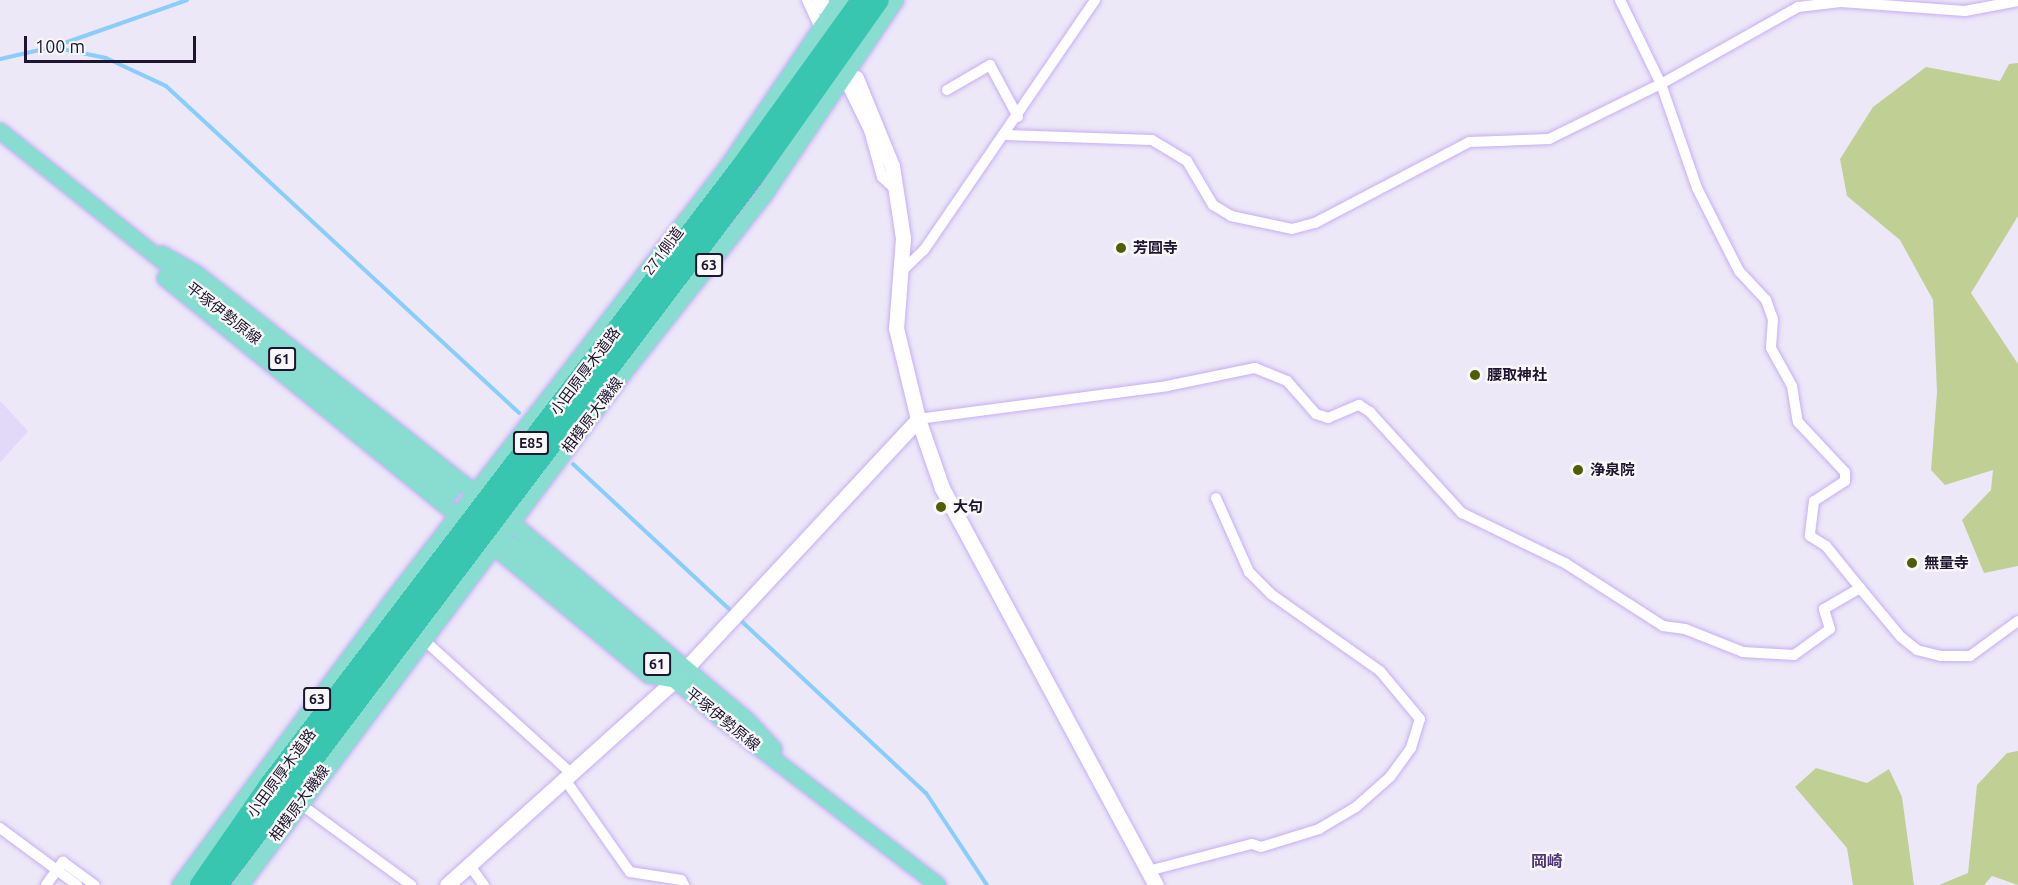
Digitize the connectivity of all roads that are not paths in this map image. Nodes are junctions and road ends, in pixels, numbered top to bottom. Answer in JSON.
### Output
{"nodes":[{"id":1,"x":807,"y":0,"type":"edge"},
{"id":2,"x":840,"y":0,"type":"edge"},
{"id":3,"x":861,"y":0,"type":"edge"},
{"id":4,"x":879,"y":0,"type":"edge"},
{"id":5,"x":896,"y":0,"type":"edge"},
{"id":6,"x":1095,"y":0,"type":"edge"},
{"id":7,"x":1620,"y":0,"type":"edge"},
{"id":8,"x":1840,"y":1,"type":"edge"},
{"id":9,"x":2018,"y":1,"type":"edge"},
{"id":10,"x":821,"y":30,"type":"junction"},
{"id":11,"x":850,"y":79,"type":"junction"},
{"id":12,"x":1661,"y":84,"type":"junction"},
{"id":13,"x":947,"y":90,"type":"dead end"},
{"id":14,"x":1018,"y":117,"type":"junction"},
{"id":15,"x":0,"y":131,"type":"edge"},
{"id":16,"x":1006,"y":135,"type":"junction"},
{"id":17,"x":112,"y":225,"type":"junction"},
{"id":18,"x":901,"y":272,"type":"junction"},
{"id":19,"x":918,"y":419,"type":"junction"},
{"id":20,"x":451,"y":492,"type":"dead end"},
{"id":21,"x":475,"y":493,"type":"junction"},
{"id":22,"x":1216,"y":498,"type":"dead end"},
{"id":23,"x":457,"y":515,"type":"junction"},
{"id":24,"x":511,"y":522,"type":"junction"},
{"id":25,"x":514,"y":545,"type":"dead end"},
{"id":26,"x":493,"y":546,"type":"junction"},
{"id":27,"x":1860,"y":588,"type":"junction"},
{"id":28,"x":2018,"y":621,"type":"edge"},
{"id":29,"x":423,"y":639,"type":"junction"},
{"id":30,"x":681,"y":674,"type":"junction"},
{"id":31,"x":570,"y":778,"type":"junction"},
{"id":32,"x":299,"y":803,"type":"junction"},
{"id":33,"x":0,"y":828,"type":"edge"},
{"id":34,"x":470,"y":866,"type":"junction"},
{"id":35,"x":1148,"y":871,"type":"junction"},
{"id":36,"x":56,"y":876,"type":"edge"},
{"id":37,"x":77,"y":885,"type":"edge"},
{"id":38,"x":95,"y":885,"type":"edge"},
{"id":39,"x":180,"y":885,"type":"edge"},
{"id":40,"x":200,"y":885,"type":"edge"},
{"id":41,"x":218,"y":885,"type":"edge"},
{"id":42,"x":241,"y":885,"type":"edge"},
{"id":43,"x":411,"y":885,"type":"edge"},
{"id":44,"x":447,"y":885,"type":"edge"},
{"id":45,"x":484,"y":885,"type":"edge"},
{"id":46,"x":684,"y":885,"type":"edge"},
{"id":47,"x":938,"y":885,"type":"edge"},
{"id":48,"x":1156,"y":885,"type":"edge"}],
"edges":[{"from":1,"to":10,"type":"street"},
{"from":2,"to":10,"type":"main road","name":"271側道","number":"63"},
{"from":3,"to":40,"type":"highway","name":"小田原厚木道路","number":"E85"},
{"from":4,"to":41,"type":"highway","name":"小田原厚木道路","number":"E85"},
{"from":5,"to":11,"type":"main road","name":"相模原大磯線","number":"63"},
{"from":6,"to":14,"type":"street"},
{"from":7,"to":12,"type":"street"},
{"from":8,"to":9,"type":"street"},
{"from":8,"to":12,"type":"street"},
{"from":10,"to":21,"type":"main road","name":"271側道","number":"63"},
{"from":11,"to":18,"type":"street"},
{"from":11,"to":24,"type":"main road","name":"相模原大磯線","number":"63"},
{"from":12,"to":16,"type":"street"},
{"from":12,"to":27,"type":"street"},
{"from":13,"to":14,"type":"street"},
{"from":14,"to":16,"type":"street"},
{"from":15,"to":17,"type":"main road","name":"平塚伊勢原線","number":"61"},
{"from":16,"to":18,"type":"street"},
{"from":17,"to":20,"type":"main road","name":"平塚伊勢原線","number":"61"},
{"from":17,"to":21,"type":"main road"},
{"from":17,"to":23,"type":"main road"},
{"from":18,"to":19,"type":"street"},
{"from":19,"to":27,"type":"street"},
{"from":19,"to":30,"type":"street"},
{"from":19,"to":35,"type":"street"},
{"from":21,"to":23,"type":"main road","number":"63"},
{"from":22,"to":35,"type":"street"},
{"from":23,"to":39,"type":"main road","number":"63"},
{"from":24,"to":26,"type":"main road","name":"相模原大磯線","number":"63"},
{"from":24,"to":30,"type":"main road"},
{"from":25,"to":30,"type":"main road","name":"平塚伊勢原線","number":"61"},
{"from":26,"to":29,"type":"main road","name":"相模原大磯線","number":"63"},
{"from":26,"to":30,"type":"main road"},
{"from":27,"to":28,"type":"street"},
{"from":29,"to":31,"type":"street"},
{"from":29,"to":32,"type":"main road","name":"相模原大磯線","number":"63"},
{"from":30,"to":31,"type":"street"},
{"from":30,"to":47,"type":"main road"},
{"from":31,"to":34,"type":"street"},
{"from":31,"to":46,"type":"street"},
{"from":32,"to":42,"type":"main road","name":"相模原大磯線","number":"63"},
{"from":32,"to":43,"type":"street"},
{"from":33,"to":36,"type":"street"},
{"from":34,"to":44,"type":"street"},
{"from":34,"to":45,"type":"street"},
{"from":35,"to":48,"type":"street"},
{"from":36,"to":37,"type":"street"},
{"from":36,"to":38,"type":"street"}]}
